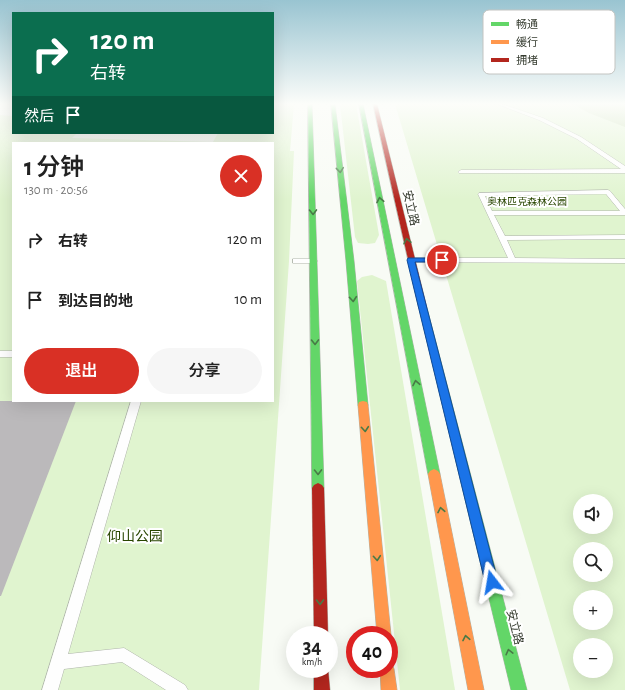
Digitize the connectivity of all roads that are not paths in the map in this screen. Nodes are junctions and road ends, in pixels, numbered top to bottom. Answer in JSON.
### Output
{"nodes":[{"id":1,"x":311,"y":136,"type":"edge"},
{"id":2,"x":336,"y":136,"type":"edge"},
{"id":3,"x":367,"y":136,"type":"edge"},
{"id":4,"x":382,"y":136,"type":"edge"},
{"id":5,"x":575,"y":136,"type":"edge"},
{"id":6,"x":625,"y":170,"type":"edge"},
{"id":7,"x":460,"y":172,"type":"dead end"},
{"id":8,"x":491,"y":213,"type":"junction"},
{"id":9,"x":625,"y":213,"type":"edge"},
{"id":10,"x":625,"y":237,"type":"edge"},
{"id":11,"x":502,"y":238,"type":"junction"},
{"id":12,"x":411,"y":260,"type":"junction"},
{"id":13,"x":513,"y":260,"type":"junction"},
{"id":14,"x":296,"y":261,"type":"dead end"},
{"id":15,"x":314,"y":261,"type":"junction"},
{"id":16,"x":625,"y":262,"type":"edge"},
{"id":17,"x":0,"y":354,"type":"edge"},
{"id":18,"x":12,"y":354,"type":"edge"},
{"id":19,"x":136,"y":402,"type":"edge"},
{"id":20,"x":321,"y":626,"type":"edge"},
{"id":21,"x":383,"y":626,"type":"edge"},
{"id":22,"x":58,"y":662,"type":"junction"},
{"id":23,"x":321,"y":678,"type":"edge"},
{"id":24,"x":388,"y":678,"type":"edge"},
{"id":25,"x":50,"y":690,"type":"edge"},
{"id":26,"x":180,"y":690,"type":"edge"},
{"id":27,"x":322,"y":690,"type":"edge"},
{"id":28,"x":389,"y":690,"type":"edge"},
{"id":29,"x":476,"y":690,"type":"edge"},
{"id":30,"x":519,"y":690,"type":"edge"}],
"edges":[{"from":1,"to":15,"type":"street","one_way":true},
{"from":2,"to":21,"type":"street","one_way":true},
{"from":29,"to":3,"type":"street","one_way":true},
{"from":12,"to":4,"type":"street","name":"安立路","one_way":true},
{"from":5,"to":6,"type":"lane"},
{"from":6,"to":7,"type":"lane"},
{"from":8,"to":9,"type":"lane"},
{"from":8,"to":9,"type":"lane"},
{"from":8,"to":11,"type":"lane"},
{"from":10,"to":11,"type":"lane"},
{"from":11,"to":13,"type":"lane"},
{"from":12,"to":13,"type":"lane"},
{"from":30,"to":12,"type":"street","name":"安立路","one_way":true},
{"from":13,"to":16,"type":"lane"},
{"from":14,"to":15,"type":"lane"},
{"from":15,"to":20,"type":"street","one_way":true},
{"from":17,"to":18,"type":"lane"},
{"from":19,"to":22,"type":"lane"},
{"from":22,"to":25,"type":"lane"},
{"from":22,"to":26,"type":"lane"},
{"from":23,"to":27,"type":"street"},
{"from":24,"to":28,"type":"street"}]}
